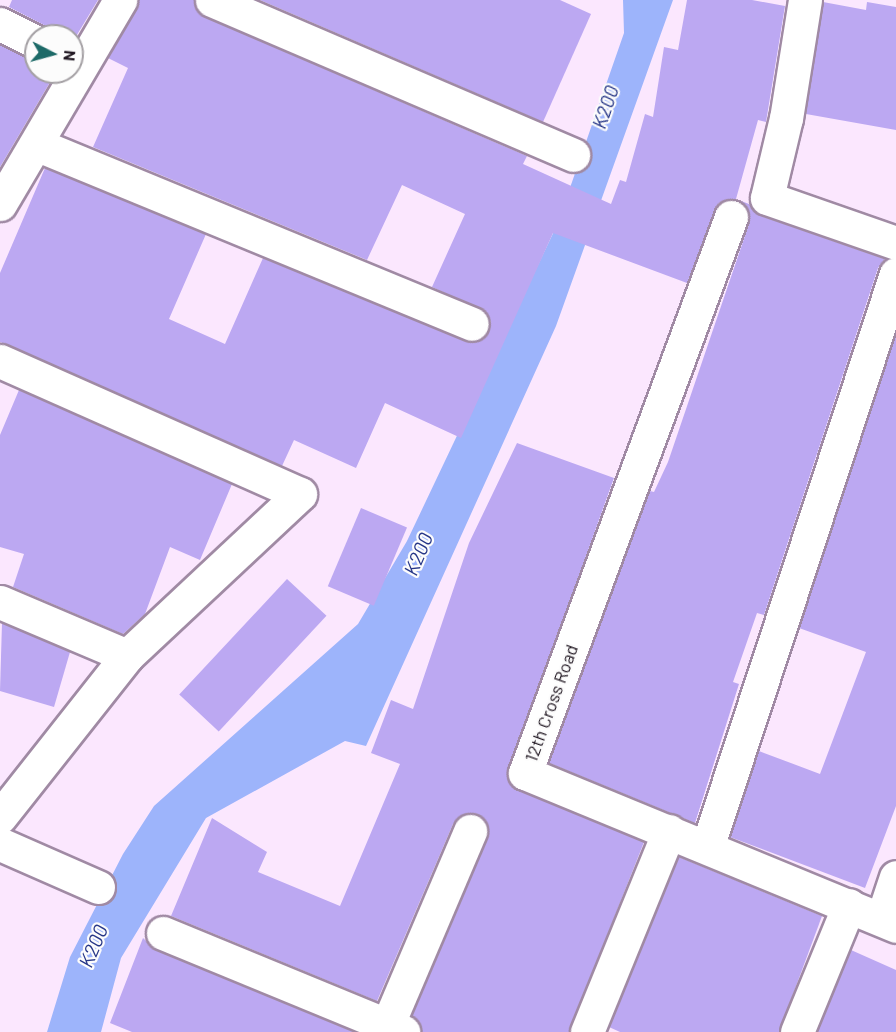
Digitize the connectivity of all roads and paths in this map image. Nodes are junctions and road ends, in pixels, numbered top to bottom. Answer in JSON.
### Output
{"nodes":[{"id":1,"x":120,"y":0,"type":"edge"},
{"id":2,"x":212,"y":0,"type":"edge"},
{"id":3,"x":804,"y":0,"type":"edge"},
{"id":4,"x":0,"y":24,"type":"edge"},
{"id":5,"x":24,"y":36,"type":"edge"},
{"id":6,"x":84,"y":50,"type":"edge"},
{"id":7,"x":66,"y":84,"type":"edge"},
{"id":8,"x":38,"y":145,"type":"junction"},
{"id":9,"x":573,"y":155,"type":"dead end"},
{"id":10,"x":0,"y":204,"type":"edge"},
{"id":11,"x":731,"y":217,"type":"dead end"},
{"id":12,"x":896,"y":243,"type":"edge"},
{"id":13,"x":896,"y":274,"type":"edge"},
{"id":14,"x":472,"y":324,"type":"dead end"},
{"id":15,"x":0,"y":362,"type":"edge"},
{"id":16,"x":0,"y":602,"type":"edge"},
{"id":17,"x":127,"y":656,"type":"junction"},
{"id":18,"x":0,"y":817,"type":"edge"},
{"id":19,"x":470,"y":831,"type":"dead end"},
{"id":20,"x":669,"y":831,"type":"junction"},
{"id":21,"x":0,"y":844,"type":"edge"},
{"id":22,"x":708,"y":845,"type":"junction"},
{"id":23,"x":896,"y":877,"type":"edge"},
{"id":24,"x":98,"y":887,"type":"dead end"},
{"id":25,"x":849,"y":905,"type":"junction"},
{"id":26,"x":889,"y":922,"type":"edge"},
{"id":27,"x":163,"y":933,"type":"dead end"},
{"id":28,"x":395,"y":1029,"type":"edge"},
{"id":29,"x":587,"y":1032,"type":"edge"},
{"id":30,"x":797,"y":1032,"type":"edge"}],
"edges":[{"from":1,"to":6,"type":"street"},
{"from":2,"to":9,"type":"street"},
{"from":3,"to":12,"type":"street"},
{"from":4,"to":5,"type":"street"},
{"from":7,"to":8,"type":"street"},
{"from":8,"to":10,"type":"street"},
{"from":8,"to":14,"type":"street"},
{"from":11,"to":20,"type":"street","name":"12th Cross Road"},
{"from":13,"to":22,"type":"street"},
{"from":15,"to":17,"type":"street"},
{"from":16,"to":17,"type":"street"},
{"from":17,"to":18,"type":"street"},
{"from":19,"to":28,"type":"street"},
{"from":20,"to":22,"type":"street","name":"12th Cross Road"},
{"from":20,"to":29,"type":"street"},
{"from":21,"to":24,"type":"street"},
{"from":22,"to":25,"type":"street","name":"12th Cross Road"},
{"from":23,"to":26,"type":"street"},
{"from":25,"to":26,"type":"street","name":"12th Cross Road"},
{"from":25,"to":30,"type":"street"},
{"from":27,"to":28,"type":"street"}]}
